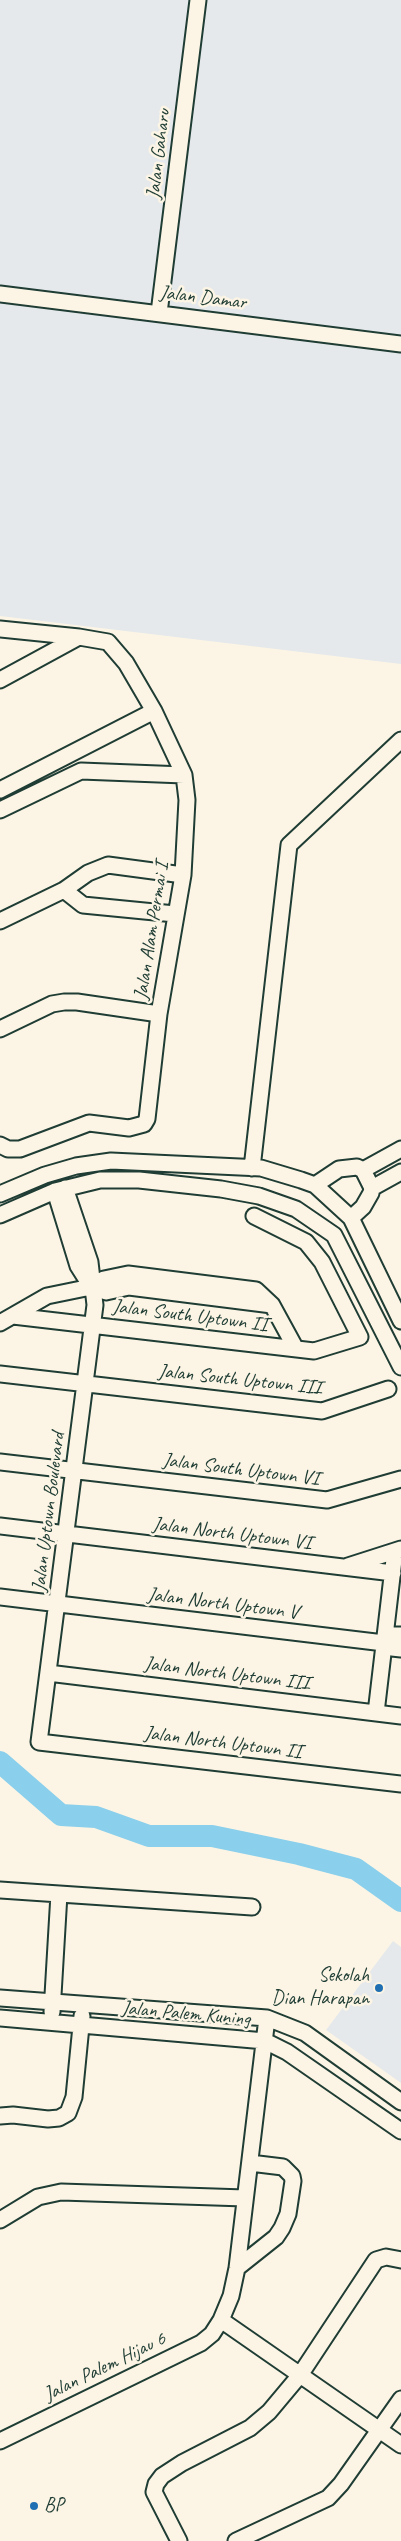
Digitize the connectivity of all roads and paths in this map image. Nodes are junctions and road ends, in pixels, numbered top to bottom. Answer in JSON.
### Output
{"nodes":[{"id":1,"x":198,"y":0,"type":"edge"},
{"id":2,"x":0,"y":294,"type":"edge"},
{"id":3,"x":159,"y":313,"type":"junction"},
{"id":4,"x":401,"y":344,"type":"edge"},
{"id":5,"x":0,"y":629,"type":"edge"},
{"id":6,"x":79,"y":636,"type":"junction"},
{"id":7,"x":0,"y":680,"type":"edge"},
{"id":8,"x":154,"y":711,"type":"junction"},
{"id":9,"x":401,"y":740,"type":"edge"},
{"id":10,"x":77,"y":749,"type":"junction"},
{"id":11,"x":80,"y":771,"type":"junction"},
{"id":12,"x":184,"y":775,"type":"junction"},
{"id":13,"x":0,"y":790,"type":"edge"},
{"id":14,"x":0,"y":810,"type":"edge"},
{"id":15,"x":183,"y":875,"type":"junction"},
{"id":16,"x":64,"y":890,"type":"junction"},
{"id":17,"x":176,"y":914,"type":"junction"},
{"id":18,"x":0,"y":921,"type":"edge"},
{"id":19,"x":159,"y":1014,"type":"junction"},
{"id":20,"x":0,"y":1029,"type":"edge"},
{"id":21,"x":0,"y":1145,"type":"edge"},
{"id":22,"x":401,"y":1149,"type":"edge"},
{"id":23,"x":252,"y":1168,"type":"junction"},
{"id":24,"x":363,"y":1170,"type":"junction"},
{"id":25,"x":401,"y":1172,"type":"edge"},
{"id":26,"x":316,"y":1185,"type":"junction"},
{"id":27,"x":372,"y":1188,"type":"junction"},
{"id":28,"x":60,"y":1189,"type":"junction"},
{"id":29,"x":0,"y":1194,"type":"edge"},
{"id":30,"x":0,"y":1215,"type":"edge"},
{"id":31,"x":254,"y":1216,"type":"dead end"},
{"id":32,"x":351,"y":1218,"type":"junction"},
{"id":33,"x":91,"y":1287,"type":"junction"},
{"id":34,"x":6,"y":1319,"type":"edge"},
{"id":35,"x":401,"y":1321,"type":"edge"},
{"id":36,"x":93,"y":1325,"type":"junction"},
{"id":37,"x":296,"y":1349,"type":"junction"},
{"id":38,"x":401,"y":1367,"type":"edge"},
{"id":39,"x":0,"y":1374,"type":"edge"},
{"id":40,"x":85,"y":1384,"type":"junction"},
{"id":41,"x":388,"y":1390,"type":"dead end"},
{"id":42,"x":0,"y":1462,"type":"edge"},
{"id":43,"x":74,"y":1470,"type":"junction"},
{"id":44,"x":401,"y":1478,"type":"edge"},
{"id":45,"x":0,"y":1526,"type":"edge"},
{"id":46,"x":66,"y":1534,"type":"junction"},
{"id":47,"x":398,"y":1550,"type":"edge"},
{"id":48,"x":343,"y":1567,"type":"junction"},
{"id":49,"x":392,"y":1574,"type":"junction"},
{"id":50,"x":0,"y":1597,"type":"edge"},
{"id":51,"x":57,"y":1604,"type":"junction"},
{"id":52,"x":401,"y":1636,"type":"edge"},
{"id":53,"x":384,"y":1643,"type":"junction"},
{"id":54,"x":401,"y":1649,"type":"edge"},
{"id":55,"x":48,"y":1673,"type":"junction"},
{"id":56,"x":376,"y":1712,"type":"junction"},
{"id":57,"x":401,"y":1716,"type":"edge"},
{"id":58,"x":40,"y":1742,"type":"joint"},
{"id":59,"x":401,"y":1784,"type":"edge"},
{"id":60,"x":0,"y":1890,"type":"edge"},
{"id":61,"x":59,"y":1894,"type":"junction"},
{"id":62,"x":252,"y":1907,"type":"dead end"},
{"id":63,"x":0,"y":1998,"type":"edge"},
{"id":64,"x":52,"y":2002,"type":"junction"},
{"id":65,"x":83,"y":2005,"type":"junction"},
{"id":66,"x":0,"y":2018,"type":"edge"},
{"id":67,"x":267,"y":2018,"type":"junction"},
{"id":68,"x":51,"y":2021,"type":"junction"},
{"id":69,"x":82,"y":2024,"type":"junction"},
{"id":70,"x":265,"y":2041,"type":"junction"},
{"id":71,"x":401,"y":2102,"type":"edge"},
{"id":72,"x":0,"y":2116,"type":"edge"},
{"id":73,"x":401,"y":2131,"type":"edge"},
{"id":74,"x":250,"y":2163,"type":"junction"},
{"id":75,"x":246,"y":2198,"type":"junction"},
{"id":76,"x":0,"y":2220,"type":"edge"},
{"id":77,"x":401,"y":2260,"type":"edge"},
{"id":78,"x":237,"y":2268,"type":"junction"},
{"id":79,"x":221,"y":2320,"type":"junction"},
{"id":80,"x":300,"y":2376,"type":"junction"},
{"id":81,"x":401,"y":2398,"type":"edge"},
{"id":82,"x":380,"y":2431,"type":"junction"},
{"id":83,"x":0,"y":2441,"type":"edge"},
{"id":84,"x":401,"y":2445,"type":"edge"},
{"id":85,"x":179,"y":2541,"type":"edge"},
{"id":86,"x":236,"y":2541,"type":"edge"}],
"edges":[{"from":1,"to":3,"type":"street","name":"Jalan Gaharu"},
{"from":2,"to":3,"type":"street","name":"Jalan Damar"},
{"from":3,"to":4,"type":"street","name":"Jalan Damar"},
{"from":5,"to":6,"type":"street","name":"Jalan Alam Permai I"},
{"from":6,"to":7,"type":"street"},
{"from":6,"to":8,"type":"street","name":"Jalan Alam Permai I"},
{"from":8,"to":10,"type":"street"},
{"from":8,"to":12,"type":"street","name":"Jalan Alam Permai I"},
{"from":9,"to":23,"type":"street"},
{"from":10,"to":11,"type":"street"},
{"from":10,"to":13,"type":"street"},
{"from":11,"to":12,"type":"street"},
{"from":11,"to":14,"type":"street"},
{"from":12,"to":15,"type":"street","name":"Jalan Alam Permai I"},
{"from":15,"to":16,"type":"street"},
{"from":15,"to":17,"type":"street","name":"Jalan Alam Permai I"},
{"from":16,"to":17,"type":"street"},
{"from":16,"to":18,"type":"street"},
{"from":17,"to":19,"type":"street","name":"Jalan Alam Permai I"},
{"from":19,"to":20,"type":"street"},
{"from":19,"to":21,"type":"street","name":"Jalan Alam Permai I"},
{"from":22,"to":24,"type":"street"},
{"from":23,"to":26,"type":"street"},
{"from":23,"to":29,"type":"street"},
{"from":24,"to":26,"type":"street"},
{"from":24,"to":27,"type":"street"},
{"from":25,"to":27,"type":"street"},
{"from":26,"to":32,"type":"street"},
{"from":27,"to":32,"type":"street"},
{"from":28,"to":30,"type":"street"},
{"from":28,"to":33,"type":"street"},
{"from":28,"to":38,"type":"street"},
{"from":31,"to":37,"type":"street","name":"Jalan South Uptown II"},
{"from":32,"to":35,"type":"street"},
{"from":33,"to":34,"type":"street"},
{"from":33,"to":36,"type":"street","name":"Jalan Uptown Boulevard"},
{"from":33,"to":37,"type":"street"},
{"from":34,"to":36,"type":"street","name":"Jalan South Uptown II"},
{"from":36,"to":37,"type":"street","name":"Jalan South Uptown II"},
{"from":36,"to":40,"type":"street","name":"Jalan Uptown Boulevard"},
{"from":39,"to":40,"type":"street","name":"Jalan South Uptown III"},
{"from":40,"to":41,"type":"street","name":"Jalan South Uptown III"},
{"from":40,"to":43,"type":"street","name":"Jalan Uptown Boulevard"},
{"from":42,"to":43,"type":"street","name":"Jalan South Uptown VI"},
{"from":43,"to":44,"type":"street","name":"Jalan South Uptown VI"},
{"from":43,"to":46,"type":"street","name":"Jalan Uptown Boulevard"},
{"from":45,"to":46,"type":"street","name":"Jalan North Uptown VI"},
{"from":46,"to":48,"type":"street","name":"Jalan North Uptown VI"},
{"from":46,"to":51,"type":"street","name":"Jalan Uptown Boulevard"},
{"from":47,"to":48,"type":"street"},
{"from":47,"to":49,"type":"street"},
{"from":48,"to":49,"type":"street","name":"Jalan North Uptown VI"},
{"from":49,"to":53,"type":"street"},
{"from":50,"to":51,"type":"street","name":"Jalan North Uptown V"},
{"from":51,"to":53,"type":"street","name":"Jalan North Uptown V"},
{"from":51,"to":55,"type":"street","name":"Jalan Uptown Boulevard"},
{"from":52,"to":53,"type":"street"},
{"from":53,"to":54,"type":"street","name":"Jalan North Uptown V"},
{"from":53,"to":56,"type":"street"},
{"from":55,"to":56,"type":"street","name":"Jalan North Uptown III"},
{"from":55,"to":58,"type":"street","name":"Jalan Uptown Boulevard"},
{"from":56,"to":57,"type":"street","name":"Jalan North Uptown III"},
{"from":58,"to":59,"type":"street","name":"Jalan North Uptown II"},
{"from":60,"to":61,"type":"street"},
{"from":61,"to":62,"type":"street"},
{"from":61,"to":64,"type":"street"},
{"from":63,"to":64,"type":"street","name":"Jalan Palem Kuning"},
{"from":64,"to":65,"type":"street","name":"Jalan Palem Kuning"},
{"from":64,"to":68,"type":"street"},
{"from":65,"to":67,"type":"street","name":"Jalan Palem Kuning"},
{"from":65,"to":69,"type":"street"},
{"from":66,"to":68,"type":"street","name":"Jalan Palem Kuning"},
{"from":67,"to":70,"type":"street","name":"Jalan Palem Hijau 6"},
{"from":67,"to":71,"type":"street","name":"Jalan Palem Kuning"},
{"from":68,"to":69,"type":"street","name":"Jalan Palem Kuning"},
{"from":69,"to":70,"type":"street","name":"Jalan Palem Kuning"},
{"from":69,"to":72,"type":"street"},
{"from":70,"to":73,"type":"street","name":"Jalan Palem Kuning"},
{"from":70,"to":74,"type":"street","name":"Jalan Palem Hijau 6"},
{"from":74,"to":75,"type":"street","name":"Jalan Palem Hijau 6"},
{"from":74,"to":78,"type":"street"},
{"from":75,"to":76,"type":"street"},
{"from":75,"to":78,"type":"street","name":"Jalan Palem Hijau 6"},
{"from":77,"to":80,"type":"street"},
{"from":78,"to":79,"type":"street","name":"Jalan Palem Hijau 6"},
{"from":79,"to":80,"type":"street"},
{"from":79,"to":83,"type":"street","name":"Jalan Palem Hijau 6"},
{"from":80,"to":82,"type":"street"},
{"from":80,"to":85,"type":"street"},
{"from":81,"to":82,"type":"street"},
{"from":82,"to":84,"type":"street"},
{"from":82,"to":86,"type":"street"}]}
